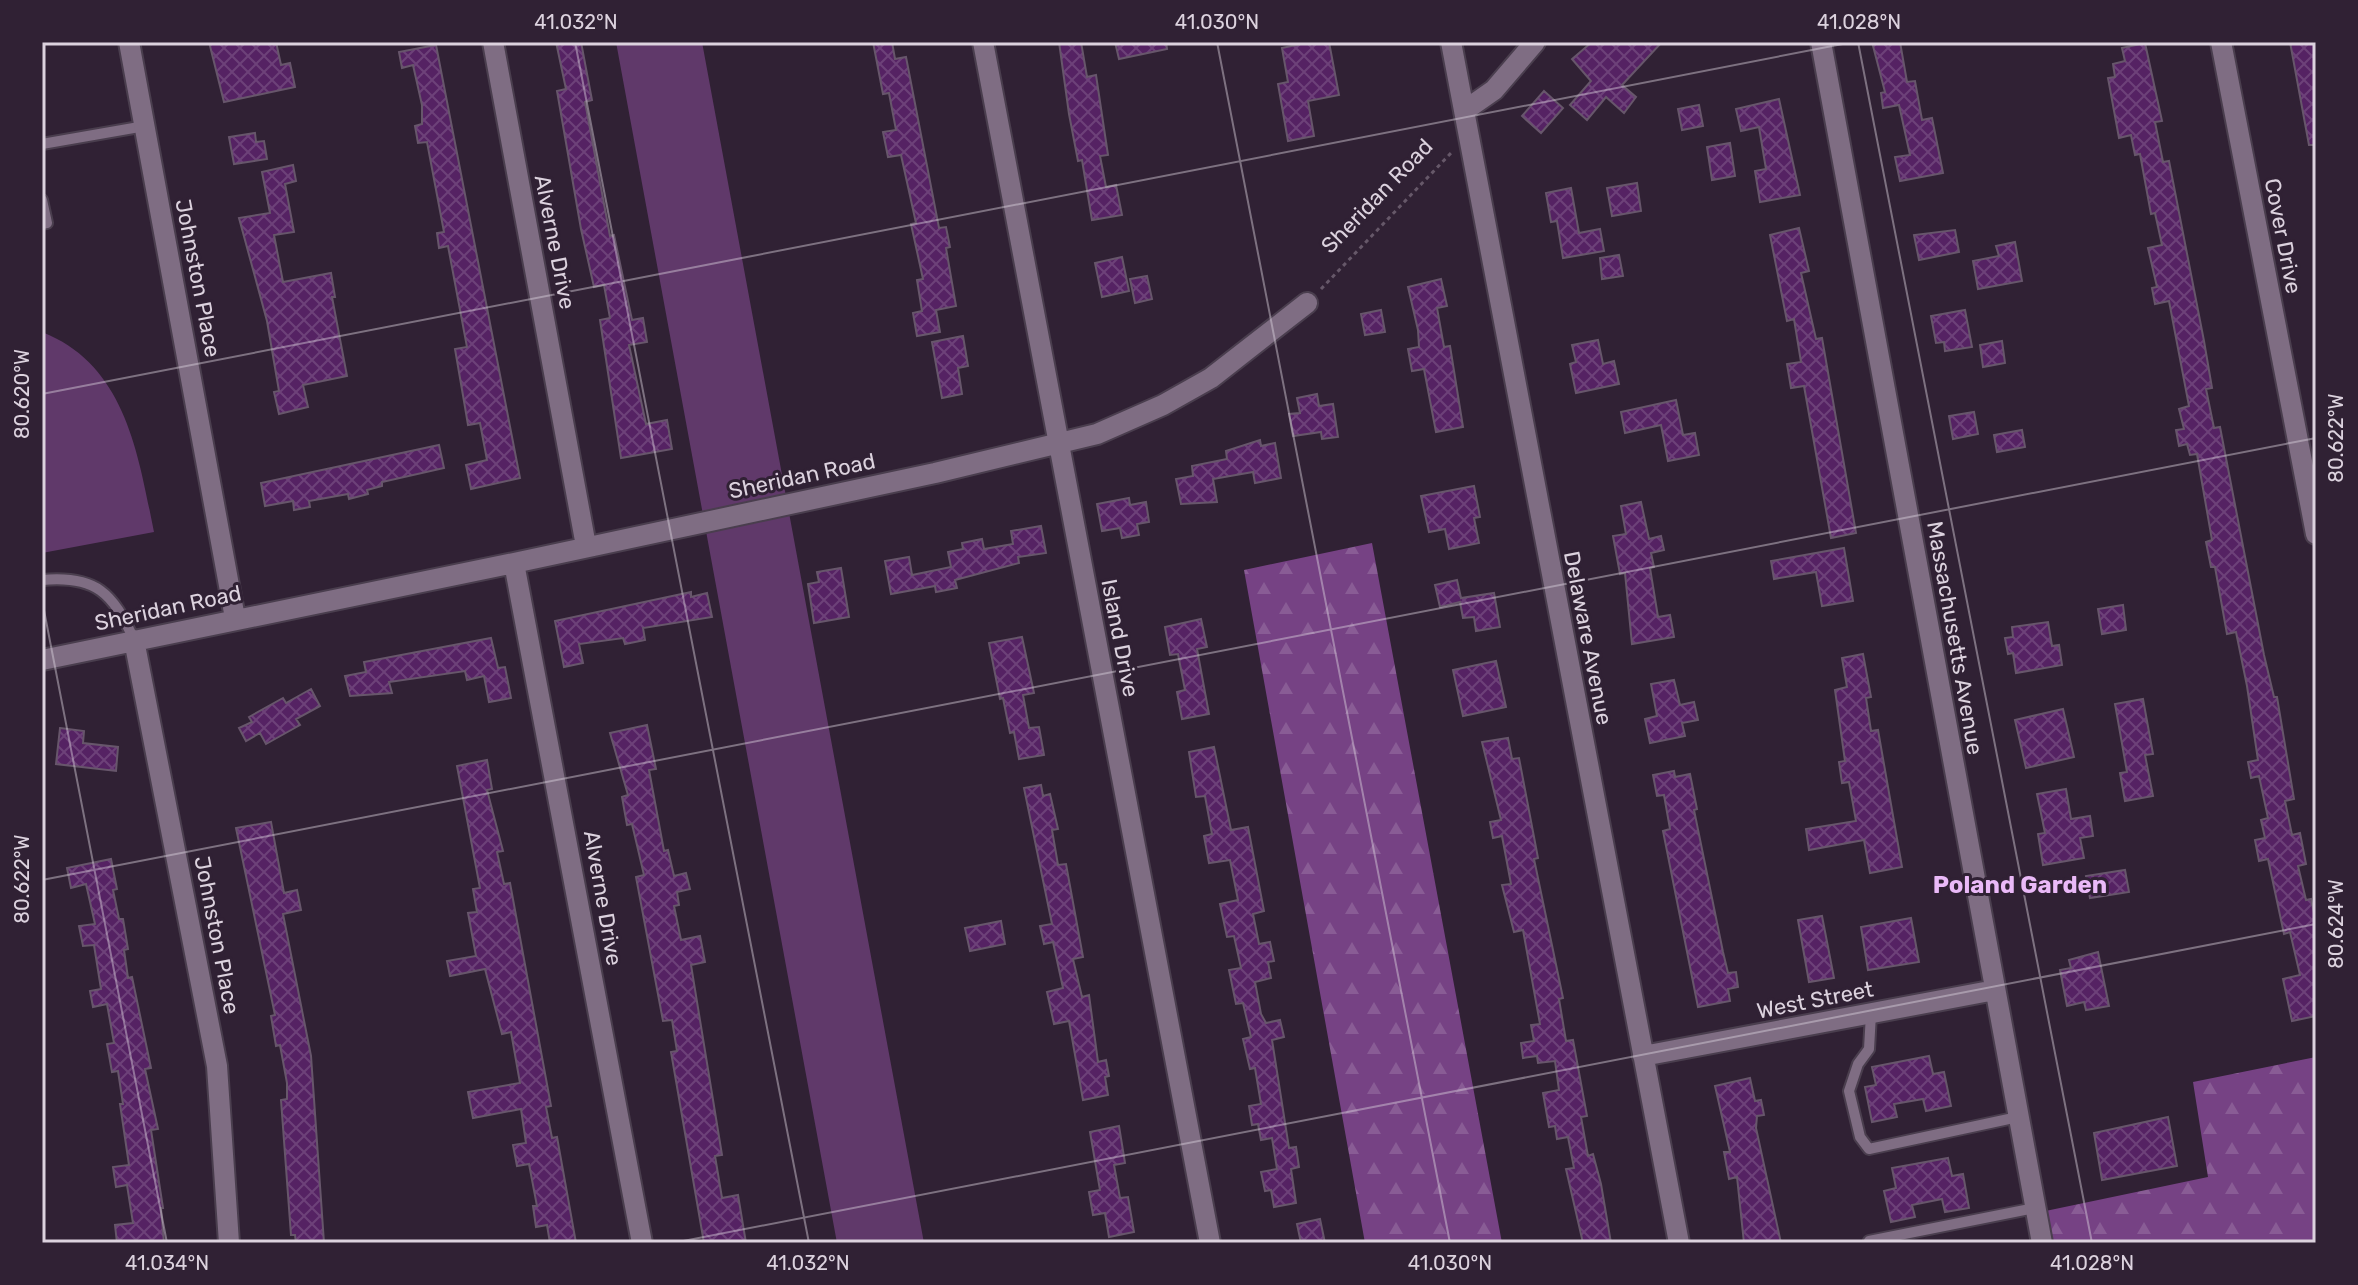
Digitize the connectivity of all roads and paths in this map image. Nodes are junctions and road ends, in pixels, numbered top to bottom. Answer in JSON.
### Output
{"nodes":[{"id":1,"x":129,"y":42,"type":"edge"},
{"id":2,"x":493,"y":42,"type":"edge"},
{"id":3,"x":983,"y":42,"type":"edge"},
{"id":4,"x":1451,"y":42,"type":"edge"},
{"id":5,"x":1535,"y":42,"type":"edge"},
{"id":6,"x":1821,"y":42,"type":"edge"},
{"id":7,"x":2221,"y":42,"type":"edge"},
{"id":8,"x":1466,"y":121,"type":"junction"},
{"id":9,"x":145,"y":126,"type":"junction"},
{"id":10,"x":42,"y":144,"type":"edge"},
{"id":11,"x":42,"y":200,"type":"edge"},
{"id":12,"x":42,"y":224,"type":"edge"},
{"id":13,"x":1307,"y":303,"type":"joint"},
{"id":14,"x":1059,"y":443,"type":"junction"},
{"id":15,"x":2316,"y":534,"type":"edge"},
{"id":16,"x":586,"y":546,"type":"junction"},
{"id":17,"x":514,"y":563,"type":"junction"},
{"id":18,"x":42,"y":580,"type":"edge"},
{"id":19,"x":235,"y":618,"type":"junction"},
{"id":20,"x":134,"y":640,"type":"junction"},
{"id":21,"x":42,"y":660,"type":"edge"},
{"id":22,"x":1995,"y":990,"type":"junction"},
{"id":23,"x":1871,"y":1014,"type":"junction"},
{"id":24,"x":1643,"y":1056,"type":"junction"},
{"id":25,"x":2018,"y":1117,"type":"junction"},
{"id":26,"x":2035,"y":1208,"type":"junction"},
{"id":27,"x":1869,"y":1241,"type":"edge"},
{"id":28,"x":229,"y":1243,"type":"edge"},
{"id":29,"x":642,"y":1243,"type":"edge"},
{"id":30,"x":1210,"y":1243,"type":"edge"},
{"id":31,"x":1679,"y":1243,"type":"edge"},
{"id":32,"x":2042,"y":1243,"type":"edge"}],
"edges":[{"from":1,"to":9,"type":"street","name":"Johnston Place"},
{"from":2,"to":16,"type":"street","name":"Alverne Drive"},
{"from":3,"to":14,"type":"street","name":"Island Drive"},
{"from":4,"to":8,"type":"street","name":"Delaware Avenue"},
{"from":5,"to":8,"type":"street"},
{"from":6,"to":22,"type":"street","name":"Massachusetts Avenue"},
{"from":7,"to":15,"type":"street","name":"Cover Drive"},
{"from":8,"to":13,"type":"path","name":"Sheridan Road"},
{"from":8,"to":24,"type":"street","name":"Delaware Avenue"},
{"from":9,"to":10,"type":"lane"},
{"from":9,"to":19,"type":"street","name":"Johnston Place"},
{"from":11,"to":12,"type":"lane"},
{"from":13,"to":14,"type":"street","name":"Sheridan Road"},
{"from":14,"to":16,"type":"street","name":"Sheridan Road"},
{"from":14,"to":30,"type":"street","name":"Island Drive"},
{"from":16,"to":17,"type":"street","name":"Sheridan Road"},
{"from":17,"to":19,"type":"street","name":"Sheridan Road"},
{"from":17,"to":29,"type":"street","name":"Alverne Drive"},
{"from":18,"to":20,"type":"lane"},
{"from":19,"to":20,"type":"street","name":"Sheridan Road"},
{"from":20,"to":21,"type":"street","name":"Sheridan Road"},
{"from":20,"to":28,"type":"street","name":"Johnston Place"},
{"from":22,"to":23,"type":"street","name":"West Street"},
{"from":22,"to":25,"type":"street","name":"Massachusetts Avenue"},
{"from":23,"to":24,"type":"street","name":"West Street"},
{"from":23,"to":25,"type":"lane"},
{"from":24,"to":31,"type":"street","name":"Delaware Avenue"},
{"from":25,"to":26,"type":"street","name":"Massachusetts Avenue"},
{"from":26,"to":27,"type":"lane"},
{"from":26,"to":32,"type":"street","name":"Massachusetts Avenue"}]}
